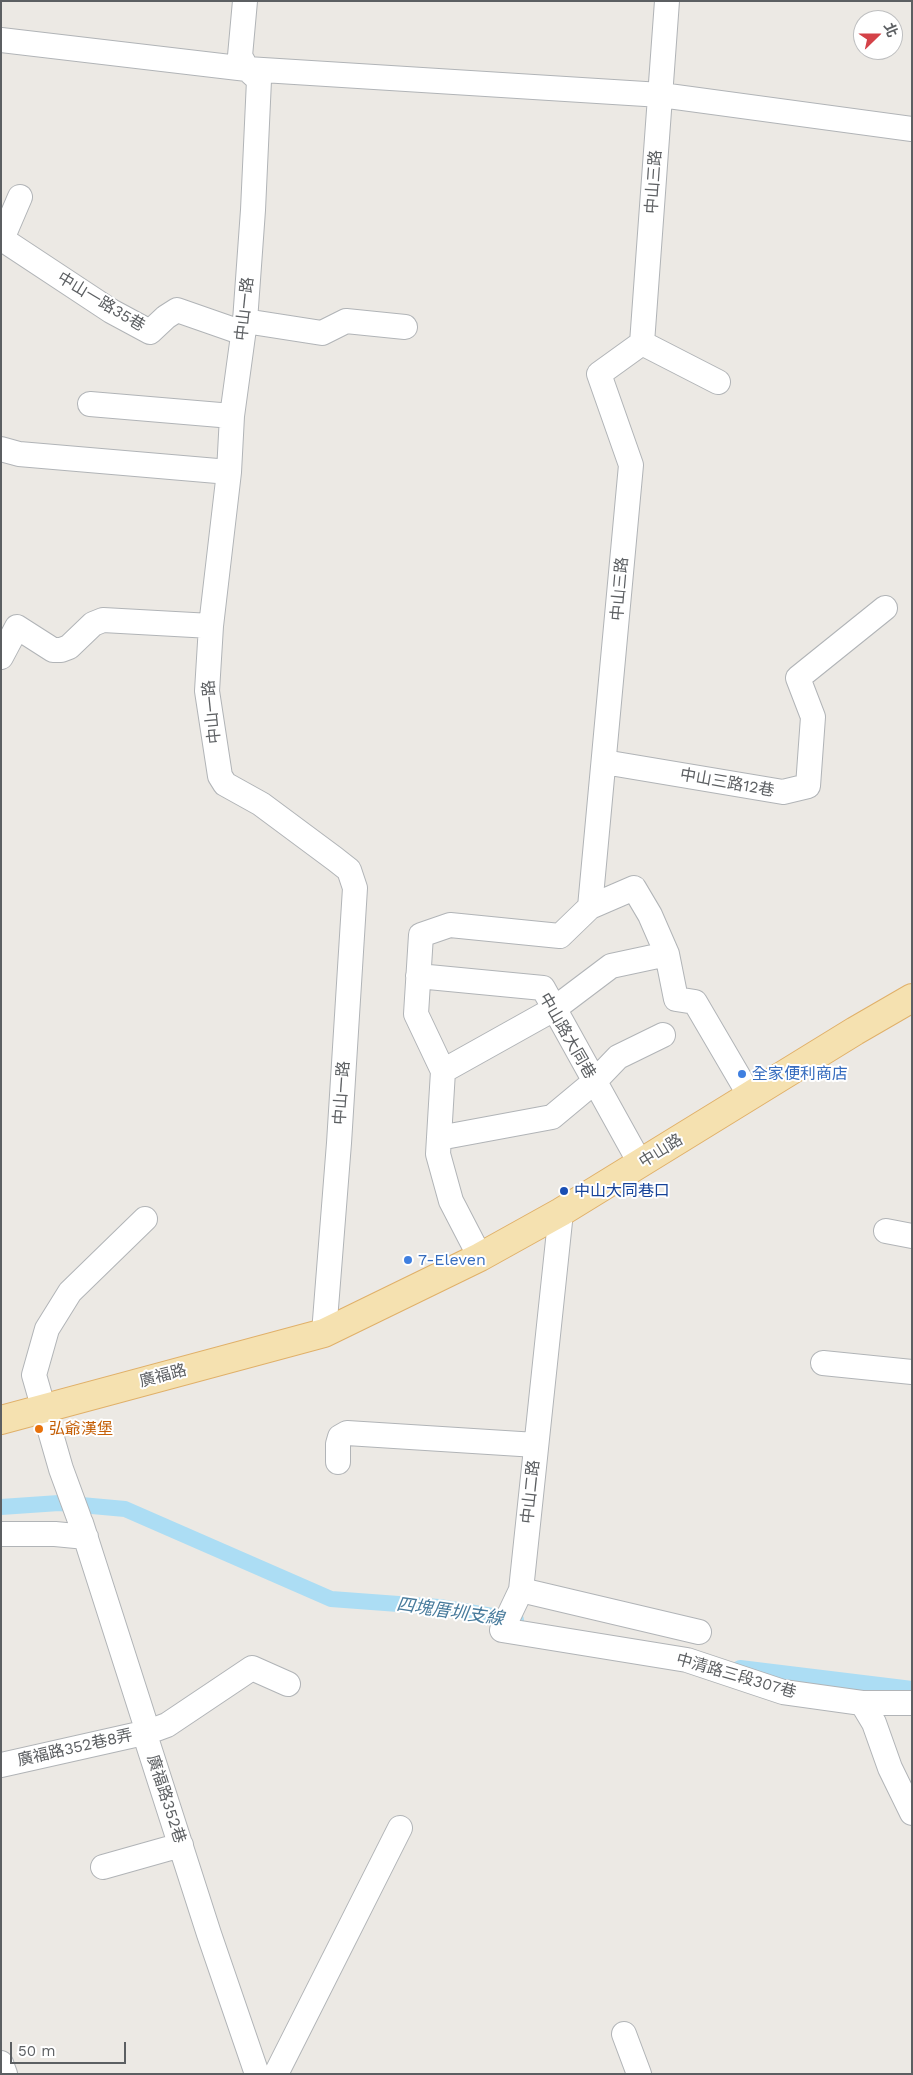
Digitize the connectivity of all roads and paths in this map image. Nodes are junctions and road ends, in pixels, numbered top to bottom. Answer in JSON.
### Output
{"nodes":[{"id":1,"x":245,"y":1,"type":"edge"},
{"id":2,"x":666,"y":1,"type":"edge"},
{"id":3,"x":1,"y":40,"type":"edge"},
{"id":4,"x":247,"y":69,"type":"junction"},
{"id":5,"x":661,"y":96,"type":"junction"},
{"id":6,"x":912,"y":129,"type":"edge"},
{"id":7,"x":20,"y":197,"type":"dead end"},
{"id":8,"x":244,"y":327,"type":"junction"},
{"id":9,"x":405,"y":328,"type":"dead end"},
{"id":10,"x":642,"y":344,"type":"junction"},
{"id":11,"x":718,"y":382,"type":"dead end"},
{"id":12,"x":90,"y":404,"type":"dead end"},
{"id":13,"x":232,"y":416,"type":"junction"},
{"id":14,"x":1,"y":449,"type":"edge"},
{"id":15,"x":229,"y":472,"type":"junction"},
{"id":16,"x":885,"y":608,"type":"dead end"},
{"id":17,"x":211,"y":626,"type":"junction"},
{"id":18,"x":1,"y":656,"type":"edge"},
{"id":19,"x":604,"y":762,"type":"junction"},
{"id":20,"x":590,"y":907,"type":"junction"},
{"id":21,"x":667,"y":954,"type":"junction"},
{"id":22,"x":418,"y":976,"type":"junction"},
{"id":23,"x":912,"y":998,"type":"edge"},
{"id":24,"x":554,"y":1009,"type":"junction"},
{"id":25,"x":663,"y":1035,"type":"dead end"},
{"id":26,"x":443,"y":1070,"type":"junction"},
{"id":27,"x":594,"y":1082,"type":"junction"},
{"id":28,"x":750,"y":1096,"type":"junction"},
{"id":29,"x":439,"y":1138,"type":"junction"},
{"id":30,"x":640,"y":1163,"type":"junction"},
{"id":31,"x":561,"y":1212,"type":"junction"},
{"id":32,"x":145,"y":1220,"type":"dead end"},
{"id":33,"x":886,"y":1231,"type":"dead end"},
{"id":34,"x":912,"y":1236,"type":"edge"},
{"id":35,"x":480,"y":1257,"type":"junction"},
{"id":36,"x":324,"y":1333,"type":"junction"},
{"id":37,"x":823,"y":1363,"type":"dead end"},
{"id":38,"x":912,"y":1372,"type":"edge"},
{"id":39,"x":44,"y":1408,"type":"junction"},
{"id":40,"x":1,"y":1420,"type":"edge"},
{"id":41,"x":536,"y":1446,"type":"junction"},
{"id":42,"x":338,"y":1462,"type":"dead end"},
{"id":43,"x":82,"y":1526,"type":"junction"},
{"id":44,"x":1,"y":1534,"type":"edge"},
{"id":45,"x":521,"y":1590,"type":"junction"},
{"id":46,"x":502,"y":1630,"type":"joint"},
{"id":47,"x":699,"y":1632,"type":"dead end"},
{"id":48,"x":288,"y":1684,"type":"dead end"},
{"id":49,"x":862,"y":1703,"type":"junction"},
{"id":50,"x":912,"y":1703,"type":"edge"},
{"id":51,"x":148,"y":1732,"type":"junction"},
{"id":52,"x":1,"y":1765,"type":"edge"},
{"id":53,"x":912,"y":1813,"type":"edge"},
{"id":54,"x":400,"y":1828,"type":"dead end"},
{"id":55,"x":181,"y":1845,"type":"junction"},
{"id":56,"x":103,"y":1867,"type":"dead end"},
{"id":57,"x":624,"y":2034,"type":"dead end"},
{"id":58,"x":1,"y":2063,"type":"edge"},
{"id":59,"x":6,"y":2074,"type":"edge"},
{"id":60,"x":257,"y":2074,"type":"edge"},
{"id":61,"x":276,"y":2074,"type":"edge"},
{"id":62,"x":639,"y":2074,"type":"edge"}],
"edges":[{"from":1,"to":4,"type":"street","name":"中山一路"},
{"from":2,"to":5,"type":"street","name":"中山三路"},
{"from":3,"to":4,"type":"street"},
{"from":4,"to":5,"type":"street"},
{"from":4,"to":8,"type":"street","name":"中山一路"},
{"from":5,"to":6,"type":"street"},
{"from":5,"to":10,"type":"street","name":"中山三路"},
{"from":7,"to":8,"type":"street","name":"中山一路35巷"},
{"from":8,"to":9,"type":"street"},
{"from":8,"to":13,"type":"street","name":"中山一路"},
{"from":10,"to":11,"type":"street"},
{"from":10,"to":19,"type":"street","name":"中山三路"},
{"from":12,"to":13,"type":"street"},
{"from":13,"to":15,"type":"street","name":"中山一路"},
{"from":14,"to":15,"type":"street"},
{"from":15,"to":17,"type":"street","name":"中山一路"},
{"from":16,"to":19,"type":"street","name":"中山三路12巷"},
{"from":17,"to":18,"type":"street"},
{"from":17,"to":36,"type":"street","name":"中山一路"},
{"from":19,"to":20,"type":"street","name":"中山三路"},
{"from":20,"to":21,"type":"street"},
{"from":20,"to":22,"type":"street"},
{"from":21,"to":24,"type":"street"},
{"from":21,"to":28,"type":"street"},
{"from":22,"to":24,"type":"street","name":"中山路大同巷"},
{"from":22,"to":26,"type":"street"},
{"from":23,"to":28,"type":"main road","name":"中山路"},
{"from":24,"to":26,"type":"street"},
{"from":24,"to":27,"type":"street","name":"中山路大同巷"},
{"from":25,"to":27,"type":"street"},
{"from":26,"to":29,"type":"street"},
{"from":27,"to":29,"type":"street"},
{"from":27,"to":30,"type":"street","name":"中山路大同巷"},
{"from":28,"to":30,"type":"main road","name":"中山路"},
{"from":29,"to":35,"type":"street"},
{"from":30,"to":31,"type":"main road","name":"中山路"},
{"from":31,"to":35,"type":"main road","name":"中山路"},
{"from":31,"to":41,"type":"street","name":"中山二路"},
{"from":32,"to":39,"type":"street","name":"廣福路352巷"},
{"from":33,"to":34,"type":"street"},
{"from":35,"to":36,"type":"main road","name":"中山路"},
{"from":36,"to":39,"type":"main road","name":"廣福路"},
{"from":37,"to":38,"type":"street"},
{"from":39,"to":40,"type":"main road","name":"廣福路"},
{"from":39,"to":43,"type":"street","name":"廣福路352巷"},
{"from":41,"to":42,"type":"street"},
{"from":41,"to":45,"type":"street","name":"中山二路"},
{"from":43,"to":44,"type":"street"},
{"from":43,"to":51,"type":"street","name":"廣福路352巷"},
{"from":45,"to":46,"type":"street","name":"中山二路"},
{"from":45,"to":47,"type":"street"},
{"from":46,"to":49,"type":"street","name":"中清路三段307巷"},
{"from":48,"to":51,"type":"street","name":"廣福路352巷8弄"},
{"from":49,"to":50,"type":"street","name":"中清路三段307巷"},
{"from":49,"to":53,"type":"street"},
{"from":51,"to":52,"type":"street","name":"廣福路352巷8弄"},
{"from":51,"to":55,"type":"street","name":"廣福路352巷"},
{"from":54,"to":61,"type":"street"},
{"from":55,"to":56,"type":"street"},
{"from":55,"to":60,"type":"street","name":"廣福路352巷"},
{"from":57,"to":62,"type":"street"},
{"from":58,"to":59,"type":"street"}]}
